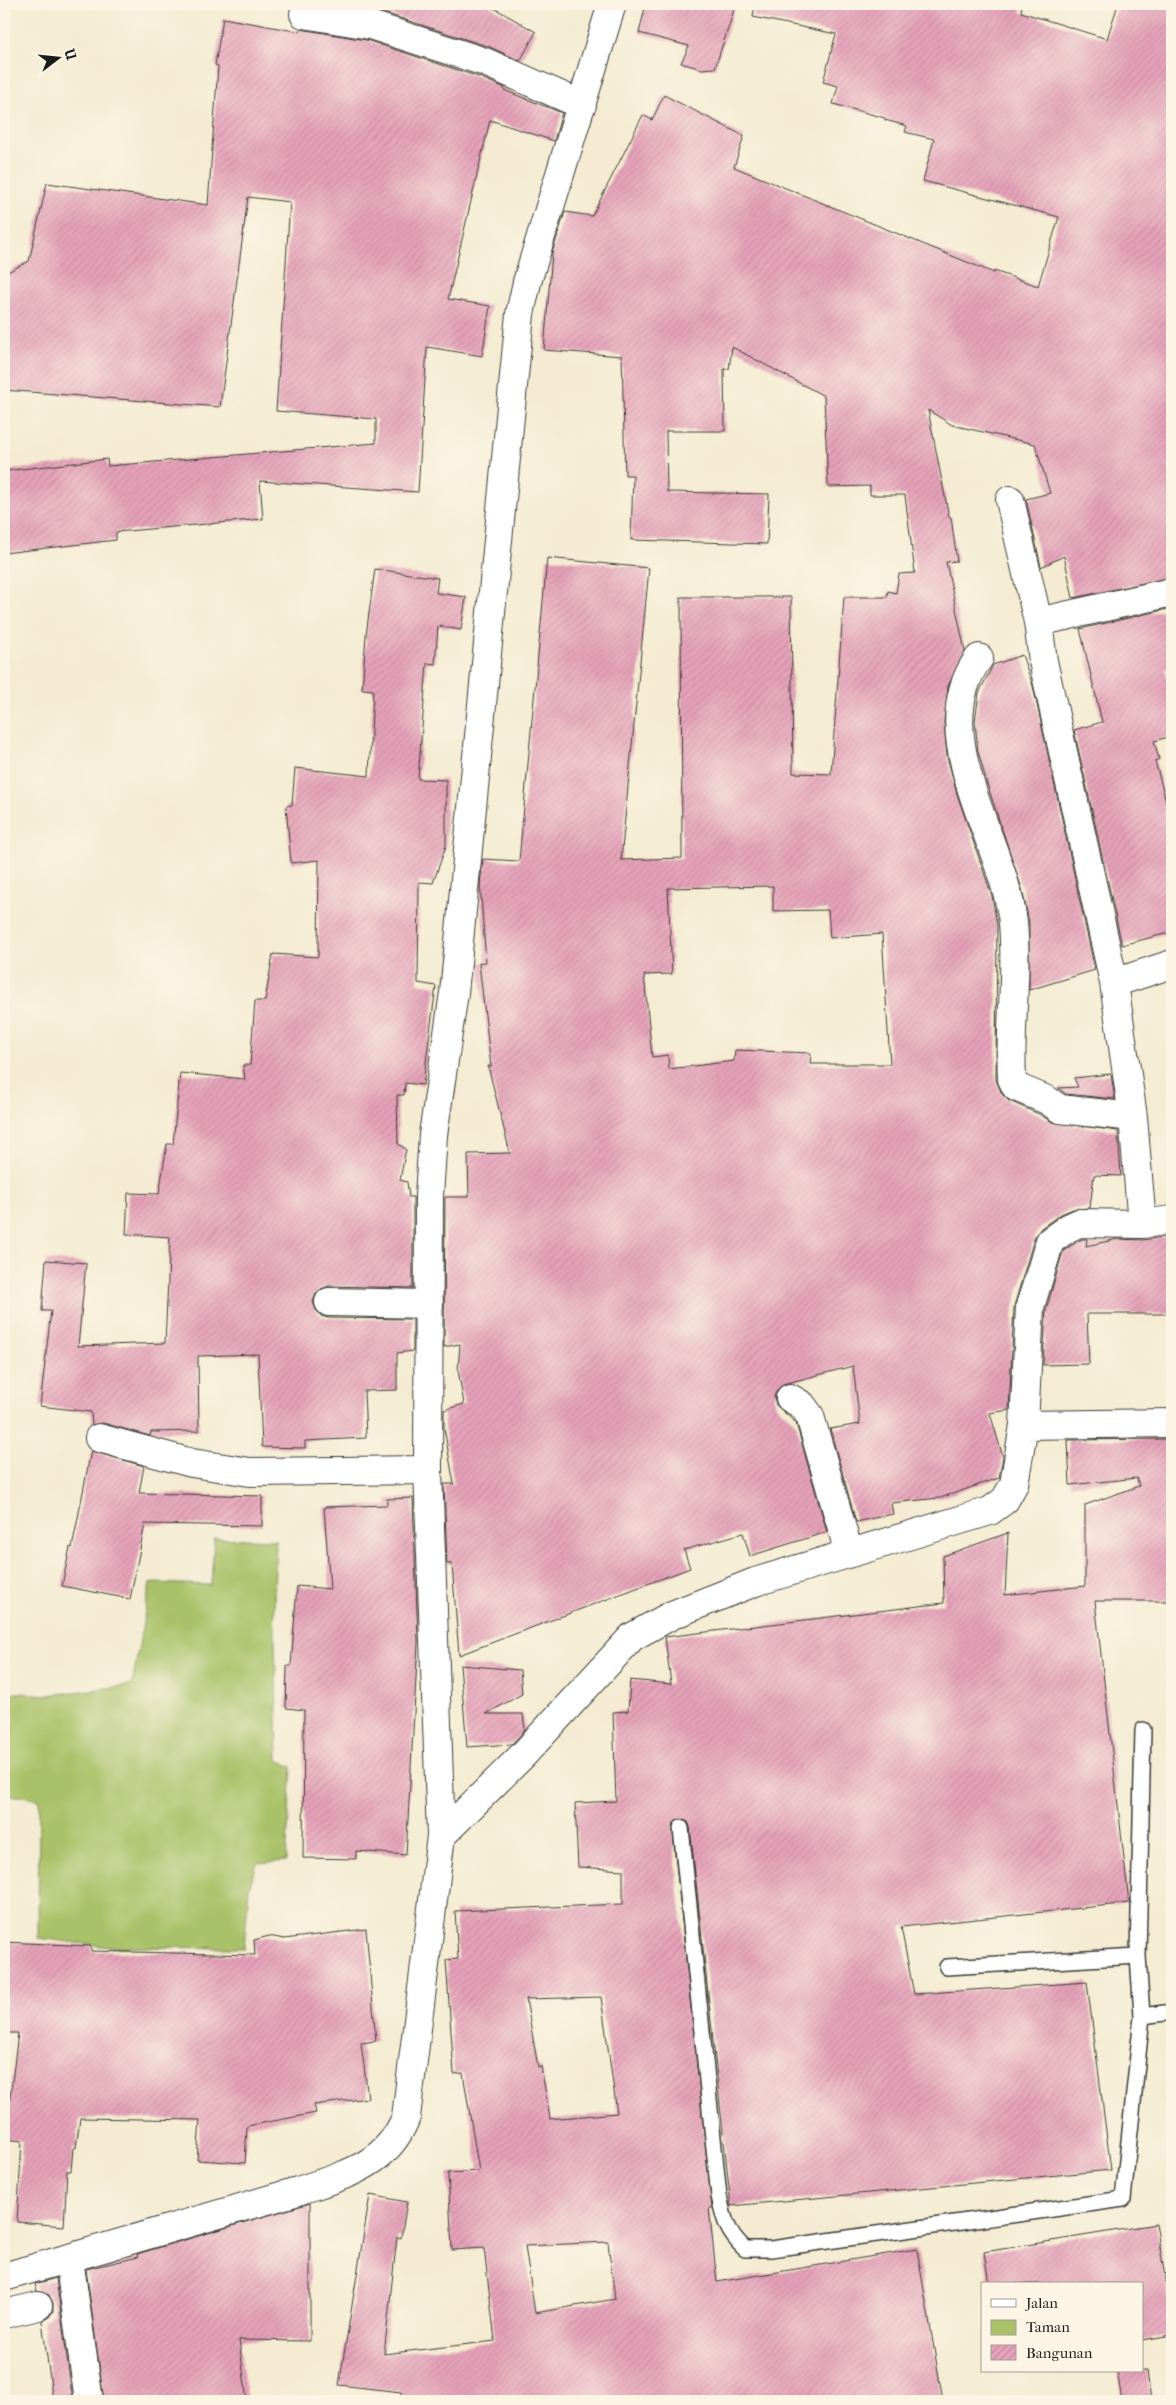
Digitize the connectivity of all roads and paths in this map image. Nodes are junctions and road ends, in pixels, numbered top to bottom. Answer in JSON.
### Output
{"nodes":[{"id":1,"x":612,"y":4,"type":"edge"},
{"id":2,"x":304,"y":14,"type":"dead end"},
{"id":3,"x":584,"y":95,"type":"junction"},
{"id":4,"x":1010,"y":500,"type":"dead end"},
{"id":5,"x":1172,"y":592,"type":"edge"},
{"id":6,"x":1038,"y":622,"type":"junction"},
{"id":7,"x":979,"y":658,"type":"dead end"},
{"id":8,"x":1172,"y":964,"type":"edge"},
{"id":9,"x":1114,"y":983,"type":"junction"},
{"id":10,"x":1133,"y":1117,"type":"junction"},
{"id":11,"x":1172,"y":1220,"type":"edge"},
{"id":12,"x":1142,"y":1224,"type":"junction"},
{"id":13,"x":329,"y":1302,"type":"dead end"},
{"id":14,"x":429,"y":1304,"type":"junction"},
{"id":15,"x":790,"y":1398,"type":"dead end"},
{"id":16,"x":1172,"y":1423,"type":"edge"},
{"id":17,"x":1024,"y":1425,"type":"junction"},
{"id":18,"x":99,"y":1438,"type":"dead end"},
{"id":19,"x":428,"y":1470,"type":"junction"},
{"id":20,"x":849,"y":1552,"type":"junction"},
{"id":21,"x":1143,"y":1730,"type":"dead end"},
{"id":22,"x":681,"y":1828,"type":"dead end"},
{"id":23,"x":440,"y":1836,"type":"junction"},
{"id":24,"x":1138,"y":1956,"type":"junction"},
{"id":25,"x":947,"y":1967,"type":"dead end"},
{"id":26,"x":1172,"y":2012,"type":"edge"},
{"id":27,"x":1142,"y":2016,"type":"junction"},
{"id":28,"x":69,"y":2259,"type":"junction"},
{"id":29,"x":4,"y":2277,"type":"edge"},
{"id":30,"x":38,"y":2306,"type":"dead end"},
{"id":31,"x":4,"y":2314,"type":"edge"},
{"id":32,"x":89,"y":2401,"type":"edge"}],
"edges":[{"from":1,"to":3,"type":"street"},
{"from":2,"to":3,"type":"street"},
{"from":3,"to":14,"type":"street"},
{"from":4,"to":6,"type":"street"},
{"from":5,"to":6,"type":"street"},
{"from":6,"to":9,"type":"street"},
{"from":7,"to":10,"type":"street"},
{"from":8,"to":9,"type":"street"},
{"from":9,"to":10,"type":"street"},
{"from":10,"to":12,"type":"street"},
{"from":11,"to":12,"type":"street"},
{"from":12,"to":17,"type":"street"},
{"from":13,"to":14,"type":"street"},
{"from":14,"to":19,"type":"street"},
{"from":15,"to":20,"type":"street"},
{"from":16,"to":17,"type":"street"},
{"from":17,"to":20,"type":"street"},
{"from":18,"to":19,"type":"street"},
{"from":19,"to":23,"type":"street"},
{"from":20,"to":23,"type":"street"},
{"from":21,"to":24,"type":"lane"},
{"from":22,"to":27,"type":"lane"},
{"from":23,"to":28,"type":"street"},
{"from":24,"to":25,"type":"lane"},
{"from":24,"to":27,"type":"lane"},
{"from":26,"to":27,"type":"lane"},
{"from":28,"to":29,"type":"street"},
{"from":28,"to":32,"type":"street"},
{"from":30,"to":31,"type":"street"}]}
